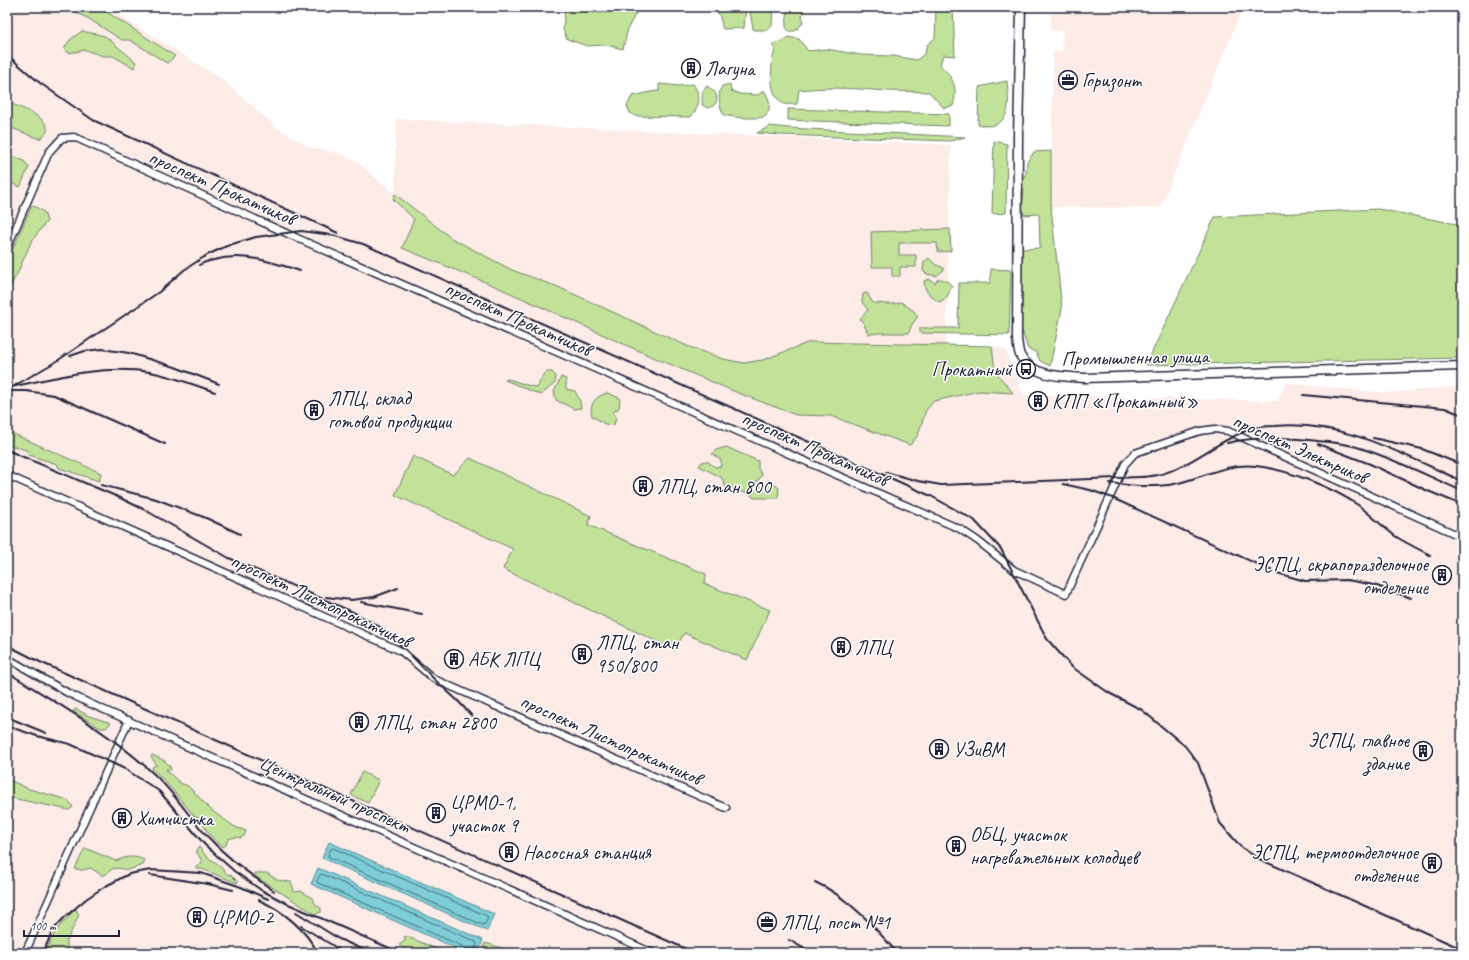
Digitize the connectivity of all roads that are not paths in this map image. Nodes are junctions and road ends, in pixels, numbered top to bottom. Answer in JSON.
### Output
{"nodes":[{"id":1,"x":1021,"y":7,"type":"edge"},
{"id":2,"x":7,"y":248,"type":"edge"},
{"id":3,"x":1462,"y":366,"type":"edge"},
{"id":4,"x":7,"y":475,"type":"edge"},
{"id":5,"x":1462,"y":537,"type":"edge"},
{"id":6,"x":1066,"y":594,"type":"joint"},
{"id":7,"x":7,"y":658,"type":"edge"},
{"id":8,"x":129,"y":720,"type":"junction"},
{"id":9,"x":726,"y":808,"type":"dead end"},
{"id":10,"x":25,"y":953,"type":"edge"},
{"id":11,"x":653,"y":953,"type":"edge"}],
"edges":[{"from":1,"to":3,"type":"street","name":"Промышленная улица"},
{"from":2,"to":6,"type":"street","name":"проспект Прокатчиков"},
{"from":4,"to":9,"type":"street","name":"проспект Листопрокатчиков"},
{"from":5,"to":6,"type":"street","name":"проспект Электриков"},
{"from":7,"to":8,"type":"street","name":"Центральный проспект"},
{"from":8,"to":10,"type":"street"},
{"from":8,"to":11,"type":"street","name":"Центральный проспект"}]}
